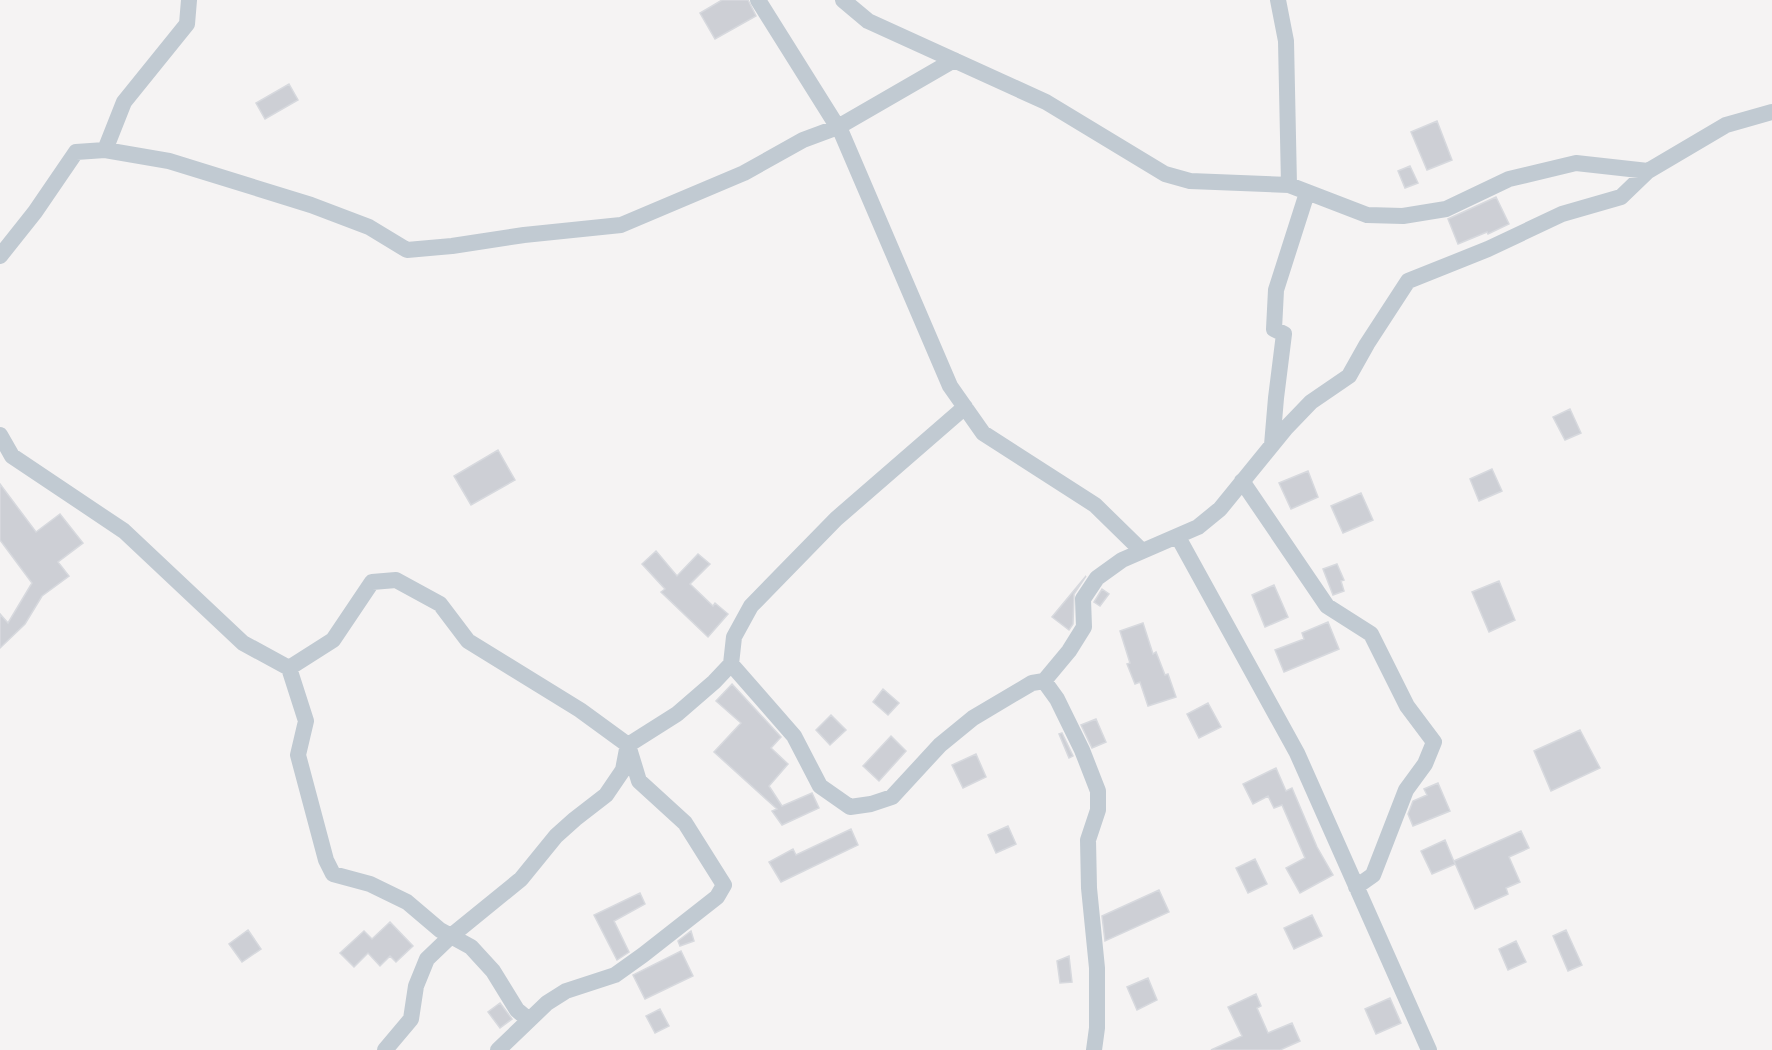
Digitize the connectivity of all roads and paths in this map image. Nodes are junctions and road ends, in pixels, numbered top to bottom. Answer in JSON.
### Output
{"nodes":[{"id":1,"x":189,"y":0,"type":"edge"},
{"id":2,"x":758,"y":0,"type":"edge"},
{"id":3,"x":843,"y":0,"type":"edge"},
{"id":4,"x":1278,"y":0,"type":"edge"},
{"id":5,"x":954,"y":60,"type":"junction"},
{"id":6,"x":1772,"y":112,"type":"edge"},
{"id":7,"x":838,"y":127,"type":"junction"},
{"id":8,"x":105,"y":150,"type":"junction"},
{"id":9,"x":1648,"y":171,"type":"junction"},
{"id":10,"x":1289,"y":185,"type":"junction"},
{"id":11,"x":1307,"y":193,"type":"junction"},
{"id":12,"x":0,"y":256,"type":"edge"},
{"id":13,"x":965,"y":407,"type":"junction"},
{"id":14,"x":0,"y":435,"type":"edge"},
{"id":15,"x":1272,"y":445,"type":"junction"},
{"id":16,"x":1242,"y":481,"type":"junction"},
{"id":17,"x":1178,"y":537,"type":"junction"},
{"id":18,"x":1142,"y":552,"type":"junction"},
{"id":19,"x":731,"y":664,"type":"junction"},
{"id":20,"x":290,"y":668,"type":"junction"},
{"id":21,"x":1044,"y":681,"type":"junction"},
{"id":22,"x":628,"y":745,"type":"junction"},
{"id":23,"x":1356,"y":887,"type":"junction"},
{"id":24,"x":451,"y":936,"type":"junction"},
{"id":25,"x":530,"y":1020,"type":"junction"},
{"id":26,"x":385,"y":1050,"type":"edge"},
{"id":27,"x":498,"y":1050,"type":"edge"},
{"id":28,"x":1094,"y":1050,"type":"edge"},
{"id":29,"x":1429,"y":1050,"type":"edge"}],
"edges":[{"from":1,"to":8,"type":"street"},
{"from":2,"to":7,"type":"street"},
{"from":3,"to":5,"type":"street"},
{"from":4,"to":10,"type":"street"},
{"from":5,"to":7,"type":"street"},
{"from":5,"to":10,"type":"street"},
{"from":6,"to":9,"type":"street"},
{"from":7,"to":8,"type":"street"},
{"from":7,"to":13,"type":"street"},
{"from":8,"to":12,"type":"street"},
{"from":9,"to":11,"type":"street"},
{"from":9,"to":15,"type":"street"},
{"from":10,"to":11,"type":"street"},
{"from":11,"to":15,"type":"street"},
{"from":13,"to":18,"type":"street"},
{"from":13,"to":19,"type":"street"},
{"from":14,"to":20,"type":"street"},
{"from":15,"to":16,"type":"street"},
{"from":16,"to":17,"type":"street"},
{"from":16,"to":23,"type":"street"},
{"from":17,"to":18,"type":"street"},
{"from":17,"to":23,"type":"street"},
{"from":18,"to":21,"type":"street"},
{"from":19,"to":21,"type":"street"},
{"from":19,"to":22,"type":"street"},
{"from":20,"to":22,"type":"street"},
{"from":20,"to":24,"type":"street"},
{"from":21,"to":28,"type":"street"},
{"from":22,"to":24,"type":"street"},
{"from":22,"to":25,"type":"street"},
{"from":23,"to":29,"type":"street"},
{"from":24,"to":25,"type":"street"},
{"from":24,"to":26,"type":"street"},
{"from":25,"to":27,"type":"street"}]}
